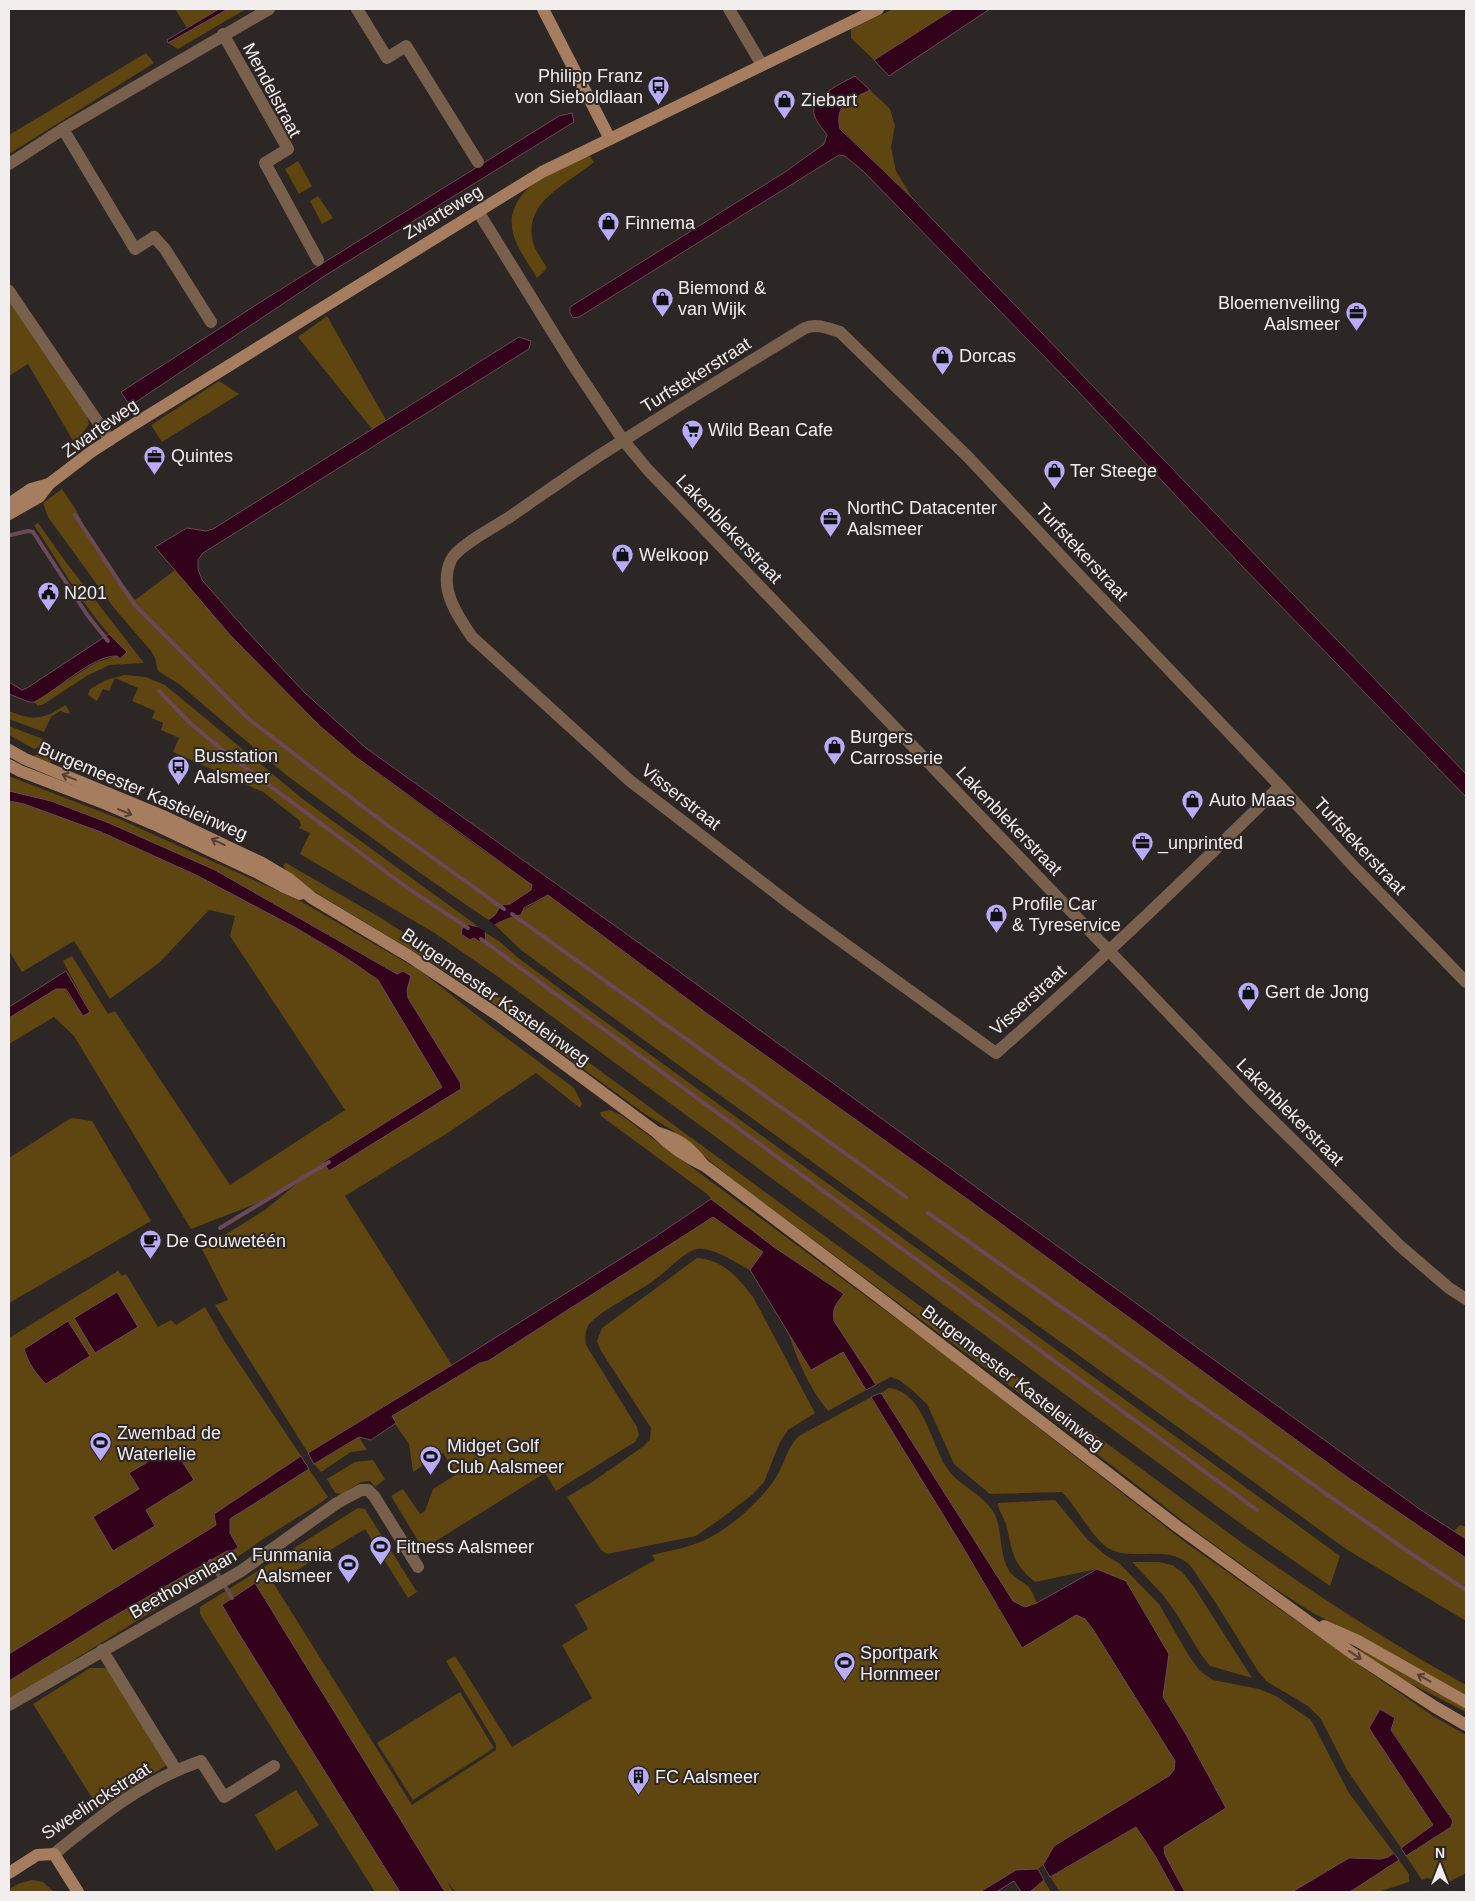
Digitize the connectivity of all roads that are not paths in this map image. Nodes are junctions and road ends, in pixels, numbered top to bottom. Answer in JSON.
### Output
{"nodes":[{"id":1,"x":269,"y":9,"type":"edge"},
{"id":2,"x":357,"y":9,"type":"edge"},
{"id":3,"x":543,"y":9,"type":"edge"},
{"id":4,"x":729,"y":9,"type":"edge"},
{"id":5,"x":878,"y":9,"type":"edge"},
{"id":6,"x":223,"y":34,"type":"junction"},
{"id":7,"x":762,"y":65,"type":"junction"},
{"id":8,"x":63,"y":129,"type":"junction"},
{"id":9,"x":610,"y":138,"type":"junction"},
{"id":10,"x":478,"y":162,"type":"dead end"},
{"id":11,"x":9,"y":164,"type":"edge"},
{"id":12,"x":479,"y":212,"type":"junction"},
{"id":13,"x":318,"y":260,"type":"dead end"},
{"id":14,"x":9,"y":291,"type":"edge"},
{"id":15,"x":211,"y":322,"type":"dead end"},
{"id":16,"x":110,"y":440,"type":"junction"},
{"id":17,"x":623,"y":440,"type":"junction"},
{"id":18,"x":49,"y":484,"type":"junction"},
{"id":19,"x":9,"y":504,"type":"edge"},
{"id":20,"x":9,"y":514,"type":"edge"},
{"id":21,"x":9,"y":750,"type":"edge"},
{"id":22,"x":9,"y":765,"type":"edge"},
{"id":23,"x":1280,"y":786,"type":"junction"},
{"id":24,"x":312,"y":898,"type":"junction"},
{"id":25,"x":1109,"y":949,"type":"junction"},
{"id":26,"x":1466,"y":982,"type":"edge"},
{"id":27,"x":1466,"y":1299,"type":"edge"},
{"id":28,"x":418,"y":1567,"type":"dead end"},
{"id":29,"x":1301,"y":1616,"type":"junction"},
{"id":30,"x":102,"y":1650,"type":"junction"},
{"id":31,"x":1466,"y":1702,"type":"edge"},
{"id":32,"x":9,"y":1706,"type":"edge"},
{"id":33,"x":1466,"y":1725,"type":"edge"},
{"id":34,"x":274,"y":1766,"type":"dead end"},
{"id":35,"x":176,"y":1770,"type":"junction"},
{"id":36,"x":54,"y":1854,"type":"junction"},
{"id":37,"x":9,"y":1873,"type":"edge"},
{"id":38,"x":78,"y":1892,"type":"edge"}],
"edges":[{"from":1,"to":6,"type":"street","name":"Mendelstraat"},
{"from":2,"to":10,"type":"street"},
{"from":3,"to":9,"type":"main road"},
{"from":4,"to":7,"type":"street"},
{"from":5,"to":7,"type":"main road","name":"Zwarteweg"},
{"from":6,"to":8,"type":"street","name":"Mendelstraat"},
{"from":6,"to":13,"type":"street","name":"Mendelstraat"},
{"from":7,"to":9,"type":"main road","name":"Zwarteweg"},
{"from":8,"to":11,"type":"street","name":"Mendelstraat"},
{"from":8,"to":15,"type":"street"},
{"from":9,"to":12,"type":"main road","name":"Zwarteweg"},
{"from":12,"to":16,"type":"main road","name":"Zwarteweg"},
{"from":12,"to":17,"type":"street","name":"Lakenblekerstraat"},
{"from":14,"to":16,"type":"street"},
{"from":16,"to":18,"type":"main road","name":"Zwarteweg"},
{"from":17,"to":23,"type":"street","name":"Turfstekerstraat"},
{"from":17,"to":25,"type":"street","name":"Lakenblekerstraat"},
{"from":17,"to":25,"type":"street","name":"Visserstraat"},
{"from":18,"to":19,"type":"main road","name":"Zwarteweg"},
{"from":18,"to":20,"type":"main road","name":"Zwarteweg"},
{"from":24,"to":21,"type":"main road","name":"Burgemeester Kasteleinweg","one_way":true},
{"from":22,"to":24,"type":"main road","name":"Burgemeester Kasteleinweg","one_way":true},
{"from":23,"to":25,"type":"street"},
{"from":23,"to":26,"type":"street","name":"Turfstekerstraat"},
{"from":24,"to":29,"type":"main road","name":"Burgemeester Kasteleinweg"},
{"from":25,"to":27,"type":"street","name":"Lakenblekerstraat"},
{"from":28,"to":30,"type":"street","name":"Beethovenlaan"},
{"from":31,"to":29,"type":"main road","name":"Burgemeester Kasteleinweg","one_way":true},
{"from":29,"to":33,"type":"main road","name":"Burgemeester Kasteleinweg","one_way":true},
{"from":30,"to":32,"type":"street","name":"Beethovenlaan"},
{"from":30,"to":35,"type":"street","name":"Sweelinckstraat"},
{"from":34,"to":35,"type":"street","name":"Sweelinckstraat"},
{"from":35,"to":36,"type":"street","name":"Sweelinckstraat"},
{"from":36,"to":37,"type":"main road","name":"Sweelinckstraat"},
{"from":36,"to":38,"type":"main road"}]}
